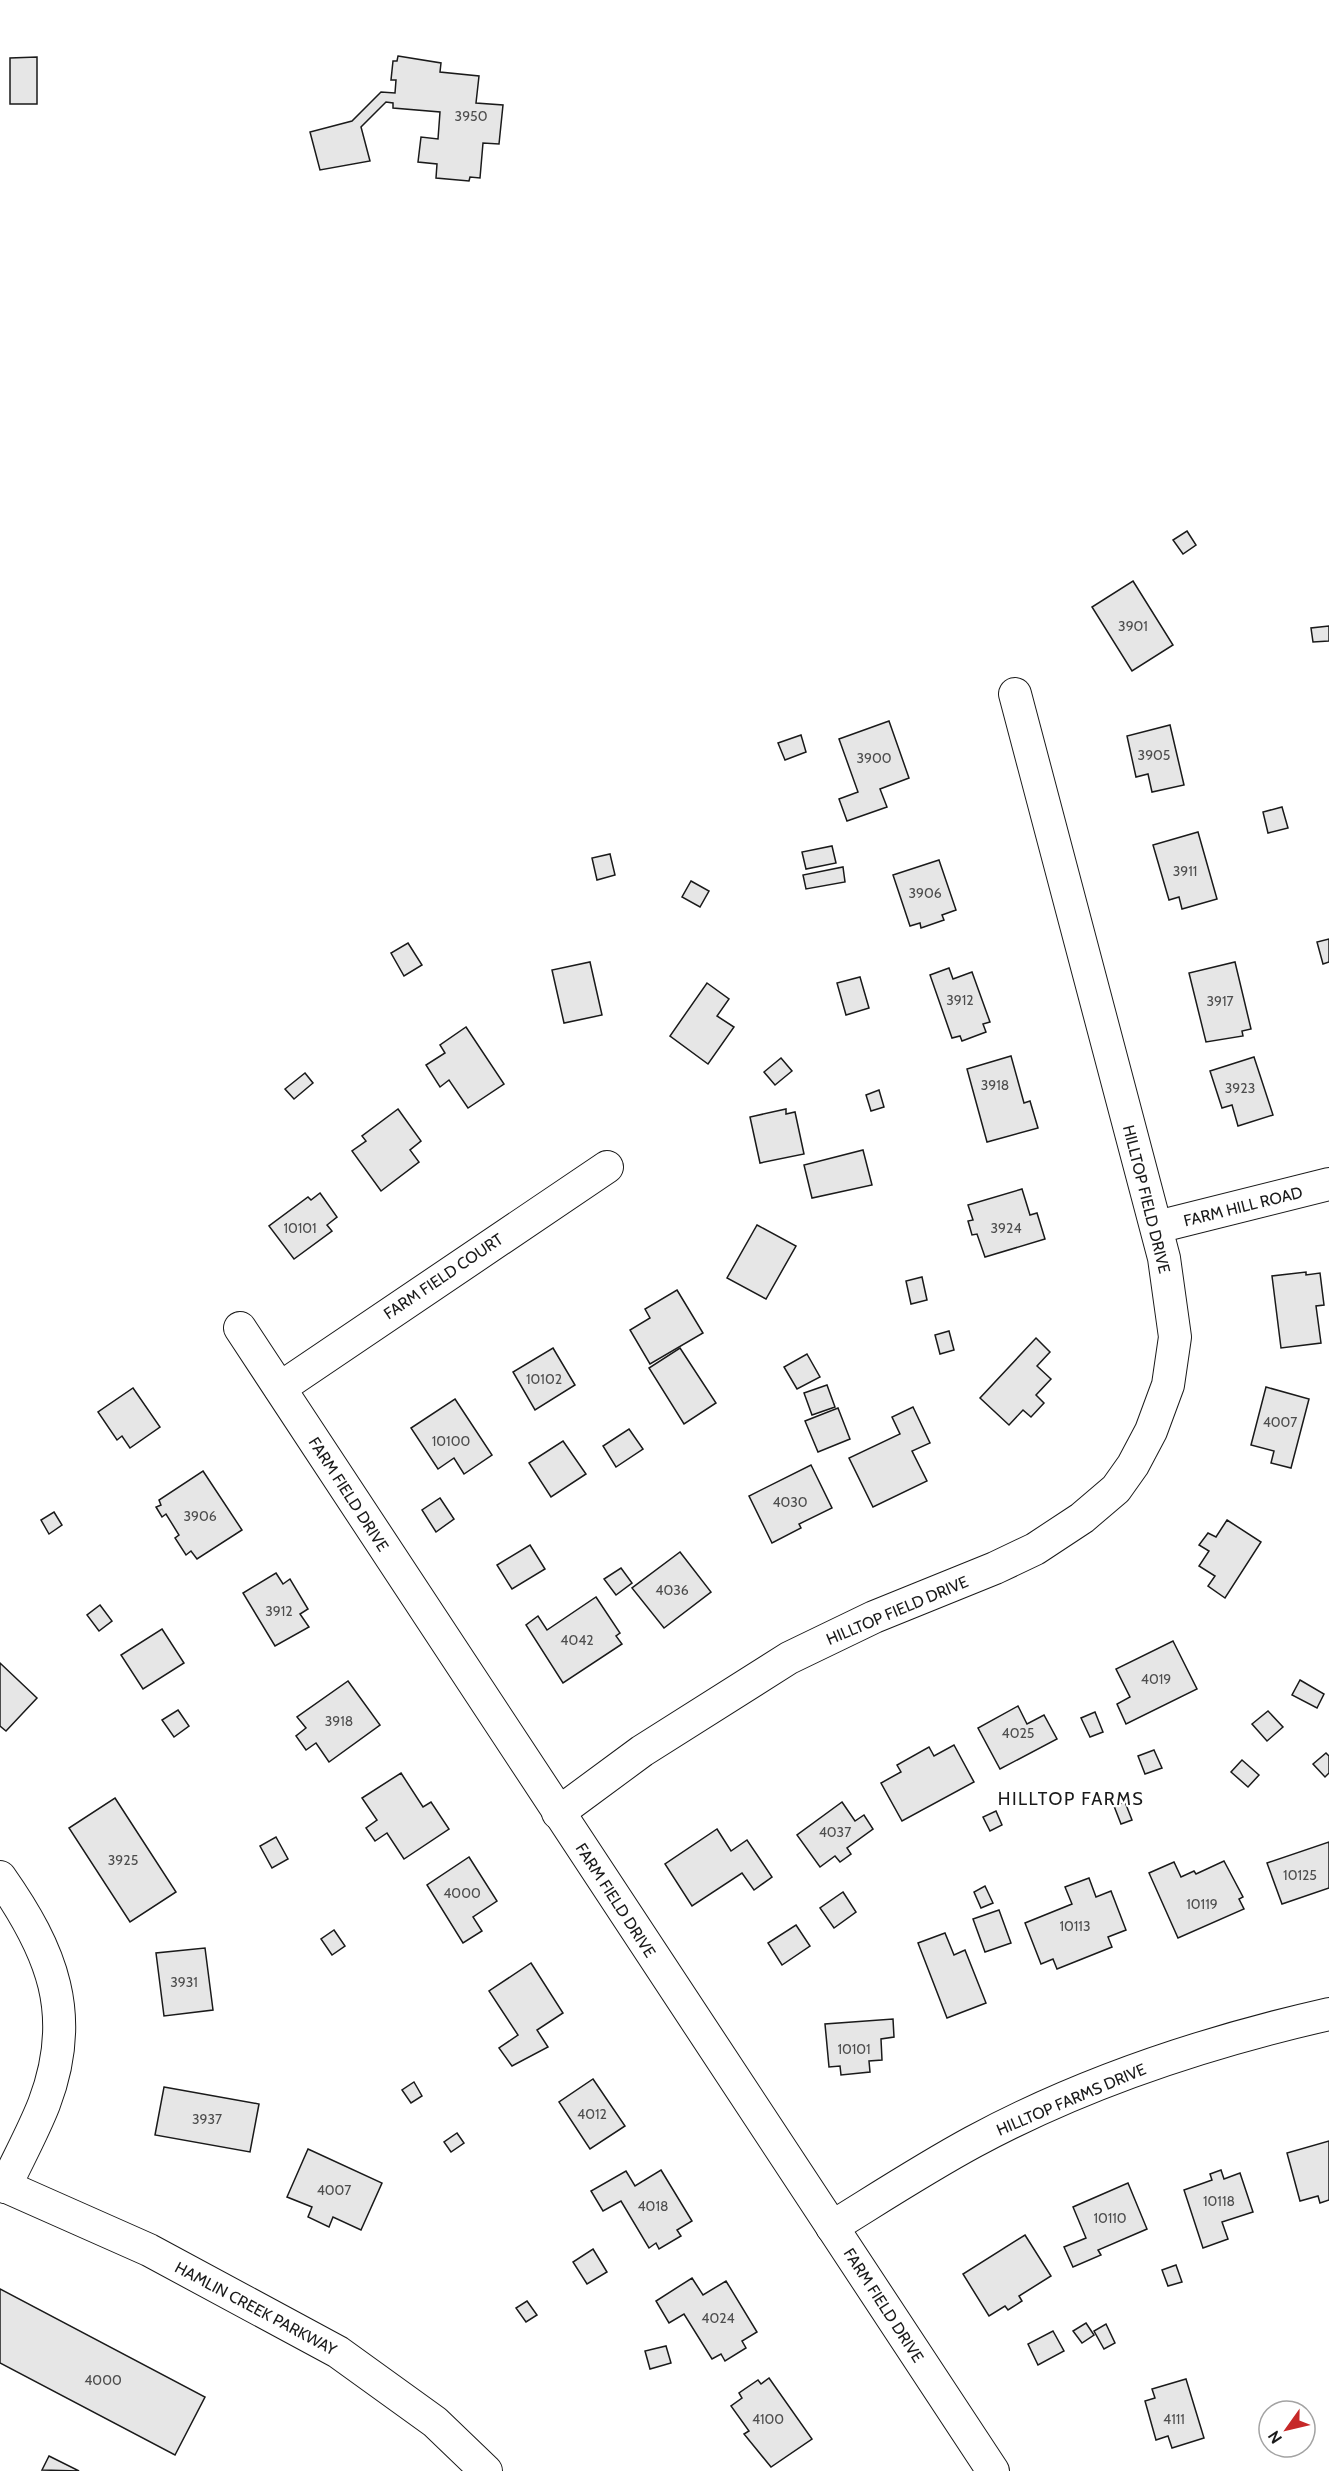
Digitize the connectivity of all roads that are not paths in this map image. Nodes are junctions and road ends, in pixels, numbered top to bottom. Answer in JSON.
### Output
{"nodes":[{"id":1,"x":1015,"y":694,"type":"dead end"},
{"id":2,"x":607,"y":1167,"type":"dead end"},
{"id":3,"x":1329,"y":1184,"type":"edge"},
{"id":4,"x":1157,"y":1227,"type":"junction"},
{"id":5,"x":240,"y":1328,"type":"dead end"},
{"id":6,"x":280,"y":1388,"type":"junction"},
{"id":7,"x":558,"y":1813,"type":"junction"},
{"id":8,"x":0,"y":1877,"type":"edge"},
{"id":9,"x":1329,"y":2014,"type":"edge"},
{"id":10,"x":3,"y":2186,"type":"edge"},
{"id":11,"x":832,"y":2227,"type":"junction"},
{"id":12,"x":486,"y":2471,"type":"edge"},
{"id":13,"x":993,"y":2471,"type":"edge"}],
"edges":[{"from":1,"to":4,"type":"street","name":"HILLTOP FIELD DRIVE"},
{"from":2,"to":6,"type":"street","name":"FARM FIELD COURT"},
{"from":3,"to":4,"type":"street","name":"FARM HILL ROAD"},
{"from":4,"to":7,"type":"street","name":"HILLTOP FIELD DRIVE"},
{"from":5,"to":6,"type":"street","name":"FARM FIELD DRIVE"},
{"from":6,"to":7,"type":"street","name":"FARM FIELD DRIVE"},
{"from":7,"to":11,"type":"street","name":"FARM FIELD DRIVE"},
{"from":8,"to":10,"type":"street"},
{"from":9,"to":11,"type":"street","name":"HILLTOP FARMS DRIVE"},
{"from":10,"to":12,"type":"street","name":"HAMLIN CREEK PARKWAY"},
{"from":11,"to":13,"type":"street","name":"FARM FIELD DRIVE"}]}
